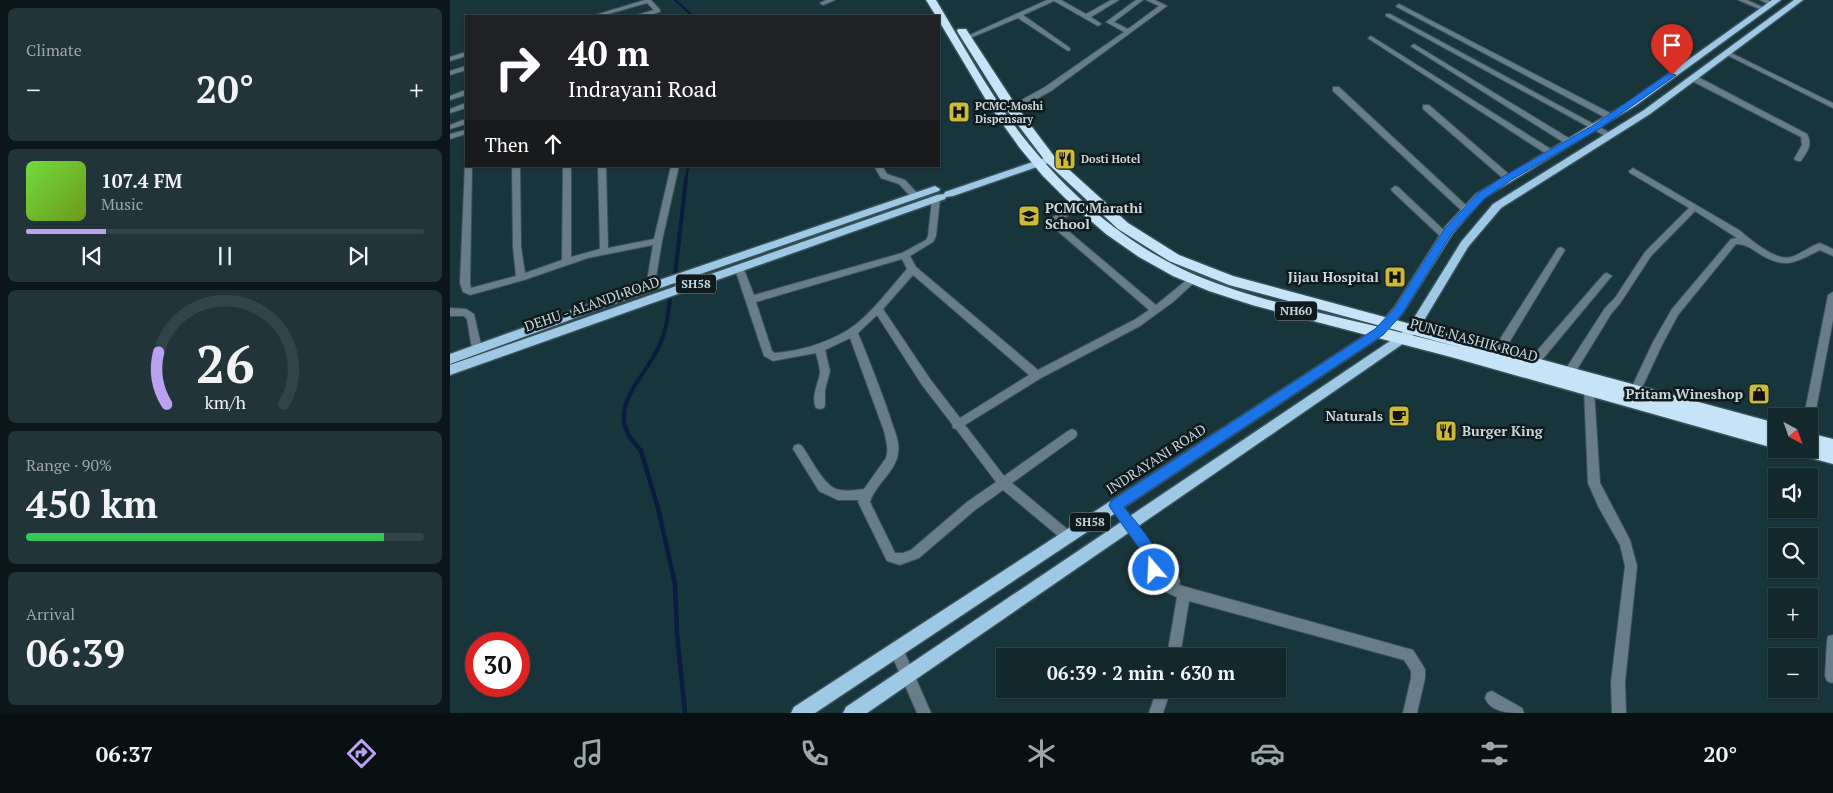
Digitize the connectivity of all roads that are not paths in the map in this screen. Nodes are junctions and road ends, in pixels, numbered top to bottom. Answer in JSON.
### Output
{"nodes":[{"id":1,"x":832,"y":0,"type":"edge"},
{"id":2,"x":931,"y":0,"type":"edge"},
{"id":3,"x":942,"y":0,"type":"edge"},
{"id":4,"x":1052,"y":0,"type":"edge"},
{"id":5,"x":1056,"y":0,"type":"edge"},
{"id":6,"x":1116,"y":0,"type":"edge"},
{"id":7,"x":1140,"y":0,"type":"edge"},
{"id":8,"x":1149,"y":0,"type":"edge"},
{"id":9,"x":1741,"y":0,"type":"edge"},
{"id":10,"x":1799,"y":0,"type":"edge"},
{"id":11,"x":823,"y":2,"type":"dead end"},
{"id":12,"x":1769,"y":3,"type":"edge"},
{"id":13,"x":1399,"y":6,"type":"dead end"},
{"id":14,"x":598,"y":15,"type":"edge"},
{"id":15,"x":642,"y":15,"type":"edge"},
{"id":16,"x":1018,"y":15,"type":"junction"},
{"id":17,"x":1388,"y":15,"type":"dead end"},
{"id":18,"x":1086,"y":17,"type":"junction"},
{"id":19,"x":1098,"y":24,"type":"dead end"},
{"id":20,"x":1128,"y":31,"type":"junction"},
{"id":21,"x":966,"y":38,"type":"junction"},
{"id":22,"x":1371,"y":38,"type":"dead end"},
{"id":23,"x":1414,"y":46,"type":"dead end"},
{"id":24,"x":1068,"y":49,"type":"dead end"},
{"id":25,"x":1727,"y":53,"type":"junction"},
{"id":26,"x":465,"y":54,"type":"edge"},
{"id":27,"x":450,"y":59,"type":"edge"},
{"id":28,"x":465,"y":68,"type":"edge"},
{"id":29,"x":450,"y":72,"type":"edge"},
{"id":30,"x":1693,"y":78,"type":"junction"},
{"id":31,"x":1336,"y":89,"type":"dead end"},
{"id":32,"x":465,"y":93,"type":"edge"},
{"id":33,"x":450,"y":98,"type":"edge"},
{"id":34,"x":465,"y":106,"type":"edge"},
{"id":35,"x":1833,"y":106,"type":"edge"},
{"id":36,"x":1426,"y":107,"type":"dead end"},
{"id":37,"x":1012,"y":109,"type":"junction"},
{"id":38,"x":450,"y":111,"type":"edge"},
{"id":39,"x":1611,"y":117,"type":"junction"},
{"id":40,"x":465,"y":122,"type":"edge"},
{"id":41,"x":450,"y":127,"type":"edge"},
{"id":42,"x":1596,"y":128,"type":"junction"},
{"id":43,"x":465,"y":132,"type":"edge"},
{"id":44,"x":1610,"y":135,"type":"junction"},
{"id":45,"x":450,"y":137,"type":"edge"},
{"id":46,"x":1569,"y":142,"type":"junction"},
{"id":47,"x":1551,"y":153,"type":"junction"},
{"id":48,"x":1041,"y":157,"type":"junction"},
{"id":49,"x":1798,"y":160,"type":"dead end"},
{"id":50,"x":468,"y":167,"type":"edge"},
{"id":51,"x":516,"y":167,"type":"edge"},
{"id":52,"x":567,"y":167,"type":"edge"},
{"id":53,"x":602,"y":167,"type":"edge"},
{"id":54,"x":676,"y":167,"type":"edge"},
{"id":55,"x":879,"y":167,"type":"edge"},
{"id":56,"x":1633,"y":171,"type":"dead end"},
{"id":57,"x":1508,"y":178,"type":"junction"},
{"id":58,"x":1395,"y":188,"type":"dead end"},
{"id":59,"x":941,"y":193,"type":"junction"},
{"id":60,"x":915,"y":196,"type":"junction"},
{"id":61,"x":1081,"y":205,"type":"junction"},
{"id":62,"x":1694,"y":208,"type":"junction"},
{"id":63,"x":1466,"y":210,"type":"junction"},
{"id":64,"x":1445,"y":236,"type":"junction"},
{"id":65,"x":658,"y":241,"type":"junction"},
{"id":66,"x":1747,"y":242,"type":"junction"},
{"id":67,"x":1561,"y":250,"type":"dead end"},
{"id":68,"x":604,"y":251,"type":"junction"},
{"id":69,"x":1833,"y":253,"type":"edge"},
{"id":70,"x":905,"y":254,"type":"junction"},
{"id":71,"x":566,"y":262,"type":"junction"},
{"id":72,"x":740,"y":269,"type":"junction"},
{"id":73,"x":912,"y":269,"type":"junction"},
{"id":74,"x":1607,"y":276,"type":"dead end"},
{"id":75,"x":520,"y":278,"type":"junction"},
{"id":76,"x":1192,"y":280,"type":"junction"},
{"id":77,"x":651,"y":287,"type":"junction"},
{"id":78,"x":1833,"y":295,"type":"edge"},
{"id":79,"x":750,"y":300,"type":"junction"},
{"id":80,"x":878,"y":309,"type":"junction"},
{"id":81,"x":1156,"y":311,"type":"junction"},
{"id":82,"x":450,"y":312,"type":"edge"},
{"id":83,"x":1384,"y":327,"type":"junction"},
{"id":84,"x":853,"y":332,"type":"junction"},
{"id":85,"x":1408,"y":334,"type":"junction"},
{"id":86,"x":820,"y":348,"type":"junction"},
{"id":87,"x":477,"y":349,"type":"junction"},
{"id":88,"x":1497,"y":353,"type":"junction"},
{"id":89,"x":450,"y":359,"type":"edge"},
{"id":90,"x":1534,"y":363,"type":"junction"},
{"id":91,"x":450,"y":370,"type":"edge"},
{"id":92,"x":1569,"y":373,"type":"junction"},
{"id":93,"x":1037,"y":375,"type":"junction"},
{"id":94,"x":1589,"y":389,"type":"junction"},
{"id":95,"x":1635,"y":391,"type":"junction"},
{"id":96,"x":820,"y":405,"type":"dead end"},
{"id":97,"x":1811,"y":408,"type":"edge"},
{"id":98,"x":957,"y":425,"type":"junction"},
{"id":99,"x":1768,"y":428,"type":"edge"},
{"id":100,"x":1072,"y":434,"type":"dead end"},
{"id":101,"x":1768,"y":440,"type":"edge"},
{"id":102,"x":1818,"y":442,"type":"edge"},
{"id":103,"x":1833,"y":446,"type":"edge"},
{"id":104,"x":798,"y":450,"type":"dead end"},
{"id":105,"x":1818,"y":454,"type":"edge"},
{"id":106,"x":1833,"y":458,"type":"edge"},
{"id":107,"x":1003,"y":483,"type":"junction"},
{"id":108,"x":865,"y":494,"type":"junction"},
{"id":109,"x":1116,"y":505,"type":"junction"},
{"id":110,"x":1130,"y":524,"type":"junction"},
{"id":111,"x":1068,"y":537,"type":"junction"},
{"id":112,"x":1178,"y":591,"type":"junction"},
{"id":113,"x":1833,"y":641,"type":"edge"},
{"id":114,"x":1173,"y":648,"type":"edge"},
{"id":115,"x":896,"y":649,"type":"junction"},
{"id":116,"x":907,"y":675,"type":"junction"},
{"id":117,"x":1833,"y":678,"type":"edge"},
{"id":118,"x":1161,"y":698,"type":"edge"},
{"id":119,"x":1492,"y":698,"type":"dead end"},
{"id":120,"x":800,"y":713,"type":"edge"},
{"id":121,"x":852,"y":713,"type":"edge"},
{"id":122,"x":924,"y":713,"type":"edge"},
{"id":123,"x":1156,"y":713,"type":"edge"},
{"id":124,"x":1410,"y":713,"type":"edge"},
{"id":125,"x":1517,"y":713,"type":"edge"},
{"id":126,"x":1619,"y":713,"type":"edge"}],
"edges":[{"from":1,"to":11,"type":"street"},
{"from":2,"to":48,"type":"highway","name":"PUNE NASHIK ROAD","number":"NH60"},
{"from":3,"to":21,"type":"highway","name":"PUNE NASHIK ROAD","number":"NH60"},
{"from":4,"to":16,"type":"street"},
{"from":5,"to":18,"type":"street"},
{"from":6,"to":18,"type":"street"},
{"from":7,"to":20,"type":"street"},
{"from":8,"to":20,"type":"street"},
{"from":9,"to":12,"type":"street"},
{"from":10,"to":25,"type":"main road"},
{"from":12,"to":39,"type":"main road"},
{"from":13,"to":39,"type":"street"},
{"from":14,"to":15,"type":"street"},
{"from":16,"to":21,"type":"street"},
{"from":16,"to":24,"type":"street"},
{"from":17,"to":42,"type":"street"},
{"from":18,"to":19,"type":"street"},
{"from":20,"to":37,"type":"street"},
{"from":21,"to":37,"type":"highway","name":"PUNE NASHIK ROAD","number":"NH60"},
{"from":22,"to":47,"type":"street"},
{"from":23,"to":46,"type":"street"},
{"from":25,"to":30,"type":"main road"},
{"from":25,"to":35,"type":"street"},
{"from":26,"to":27,"type":"street"},
{"from":28,"to":29,"type":"street"},
{"from":30,"to":44,"type":"main road"},
{"from":30,"to":49,"type":"street"},
{"from":31,"to":63,"type":"street"},
{"from":32,"to":33,"type":"street"},
{"from":34,"to":38,"type":"street"},
{"from":36,"to":57,"type":"street"},
{"from":37,"to":48,"type":"highway","name":"PUNE NASHIK ROAD","number":"NH60"},
{"from":39,"to":42,"type":"main road"},
{"from":40,"to":41,"type":"street"},
{"from":42,"to":44,"type":"street"},
{"from":42,"to":46,"type":"main road"},
{"from":43,"to":45,"type":"street"},
{"from":44,"to":85,"type":"main road"},
{"from":46,"to":47,"type":"main road"},
{"from":47,"to":57,"type":"main road"},
{"from":48,"to":59,"type":"main road","name":"DEHU - ALANDI ROAD","number":"SH58"},
{"from":48,"to":61,"type":"highway","name":"PUNE NASHIK ROAD","number":"NH60"},
{"from":48,"to":83,"type":"highway","name":"PUNE NASHIK ROAD","number":"NH60"},
{"from":50,"to":75,"type":"street"},
{"from":51,"to":75,"type":"street"},
{"from":52,"to":71,"type":"street"},
{"from":53,"to":68,"type":"street"},
{"from":54,"to":65,"type":"street"},
{"from":55,"to":60,"type":"street"},
{"from":56,"to":62,"type":"street"},
{"from":57,"to":63,"type":"main road"},
{"from":58,"to":64,"type":"street"},
{"from":59,"to":60,"type":"main road","name":"DEHU - ALANDI ROAD","number":"SH58"},
{"from":59,"to":70,"type":"street"},
{"from":59,"to":72,"type":"main road","name":"DEHU - ALANDI ROAD","number":"SH58"},
{"from":60,"to":77,"type":"main road","name":"DEHU - ALANDI ROAD","number":"SH58"},
{"from":61,"to":76,"type":"highway","name":"PUNE NASHIK ROAD","number":"NH60"},
{"from":61,"to":81,"type":"street"},
{"from":62,"to":66,"type":"street"},
{"from":62,"to":92,"type":"street"},
{"from":63,"to":64,"type":"main road"},
{"from":64,"to":83,"type":"main road"},
{"from":65,"to":68,"type":"street"},
{"from":65,"to":77,"type":"street"},
{"from":66,"to":69,"type":"street"},
{"from":66,"to":95,"type":"street"},
{"from":67,"to":88,"type":"street"},
{"from":68,"to":71,"type":"street"},
{"from":70,"to":73,"type":"street"},
{"from":70,"to":79,"type":"street"},
{"from":71,"to":75,"type":"street"},
{"from":72,"to":79,"type":"street"},
{"from":72,"to":91,"type":"main road","name":"DEHU - ALANDI ROAD","number":"SH58"},
{"from":73,"to":80,"type":"street"},
{"from":73,"to":93,"type":"street"},
{"from":74,"to":90,"type":"street"},
{"from":76,"to":81,"type":"street"},
{"from":76,"to":83,"type":"highway","name":"PUNE NASHIK ROAD","number":"NH60"},
{"from":77,"to":87,"type":"main road","name":"DEHU - ALANDI ROAD","number":"SH58"},
{"from":78,"to":97,"type":"street"},
{"from":79,"to":86,"type":"street"},
{"from":80,"to":84,"type":"street"},
{"from":80,"to":98,"type":"street"},
{"from":81,"to":93,"type":"street"},
{"from":82,"to":87,"type":"street"},
{"from":83,"to":85,"type":"highway","name":"PUNE NASHIK ROAD","number":"NH60"},
{"from":83,"to":109,"type":"main road","name":"INDRAYANI ROAD","number":"SH58"},
{"from":84,"to":86,"type":"street"},
{"from":84,"to":108,"type":"street"},
{"from":85,"to":88,"type":"highway","name":"PUNE NASHIK ROAD","number":"NH60"},
{"from":85,"to":94,"type":"highway","name":"PUNE NASHIK ROAD","number":"NH60"},
{"from":85,"to":110,"type":"main road","number":"SH58"},
{"from":86,"to":96,"type":"street"},
{"from":87,"to":89,"type":"main road","name":"DEHU - ALANDI ROAD","number":"SH58"},
{"from":88,"to":90,"type":"highway","name":"PUNE NASHIK ROAD","number":"NH60"},
{"from":90,"to":92,"type":"highway","name":"PUNE NASHIK ROAD","number":"NH60"},
{"from":92,"to":95,"type":"highway","name":"PUNE NASHIK ROAD","number":"NH60"},
{"from":93,"to":98,"type":"street"},
{"from":94,"to":101,"type":"highway","name":"PUNE NASHIK ROAD","number":"NH60"},
{"from":94,"to":126,"type":"street"},
{"from":95,"to":99,"type":"highway","name":"PUNE NASHIK ROAD","number":"NH60"},
{"from":98,"to":107,"type":"street"},
{"from":100,"to":107,"type":"street"},
{"from":102,"to":103,"type":"highway"},
{"from":104,"to":108,"type":"street"},
{"from":105,"to":106,"type":"highway"},
{"from":107,"to":108,"type":"street"},
{"from":107,"to":111,"type":"street"},
{"from":109,"to":110,"type":"street"},
{"from":109,"to":111,"type":"main road","name":"INDRAYANI ROAD","number":"SH58"},
{"from":110,"to":112,"type":"street"},
{"from":110,"to":116,"type":"main road","number":"SH58"},
{"from":111,"to":115,"type":"main road","name":"INDRAYANI ROAD","number":"SH58"},
{"from":112,"to":114,"type":"street"},
{"from":112,"to":124,"type":"street"},
{"from":113,"to":117,"type":"street"},
{"from":115,"to":116,"type":"street"},
{"from":115,"to":120,"type":"main road","name":"INDRAYANI ROAD","number":"SH58"},
{"from":116,"to":121,"type":"main road","number":"SH58"},
{"from":116,"to":122,"type":"street"},
{"from":118,"to":123,"type":"street"},
{"from":119,"to":125,"type":"street"}]}
